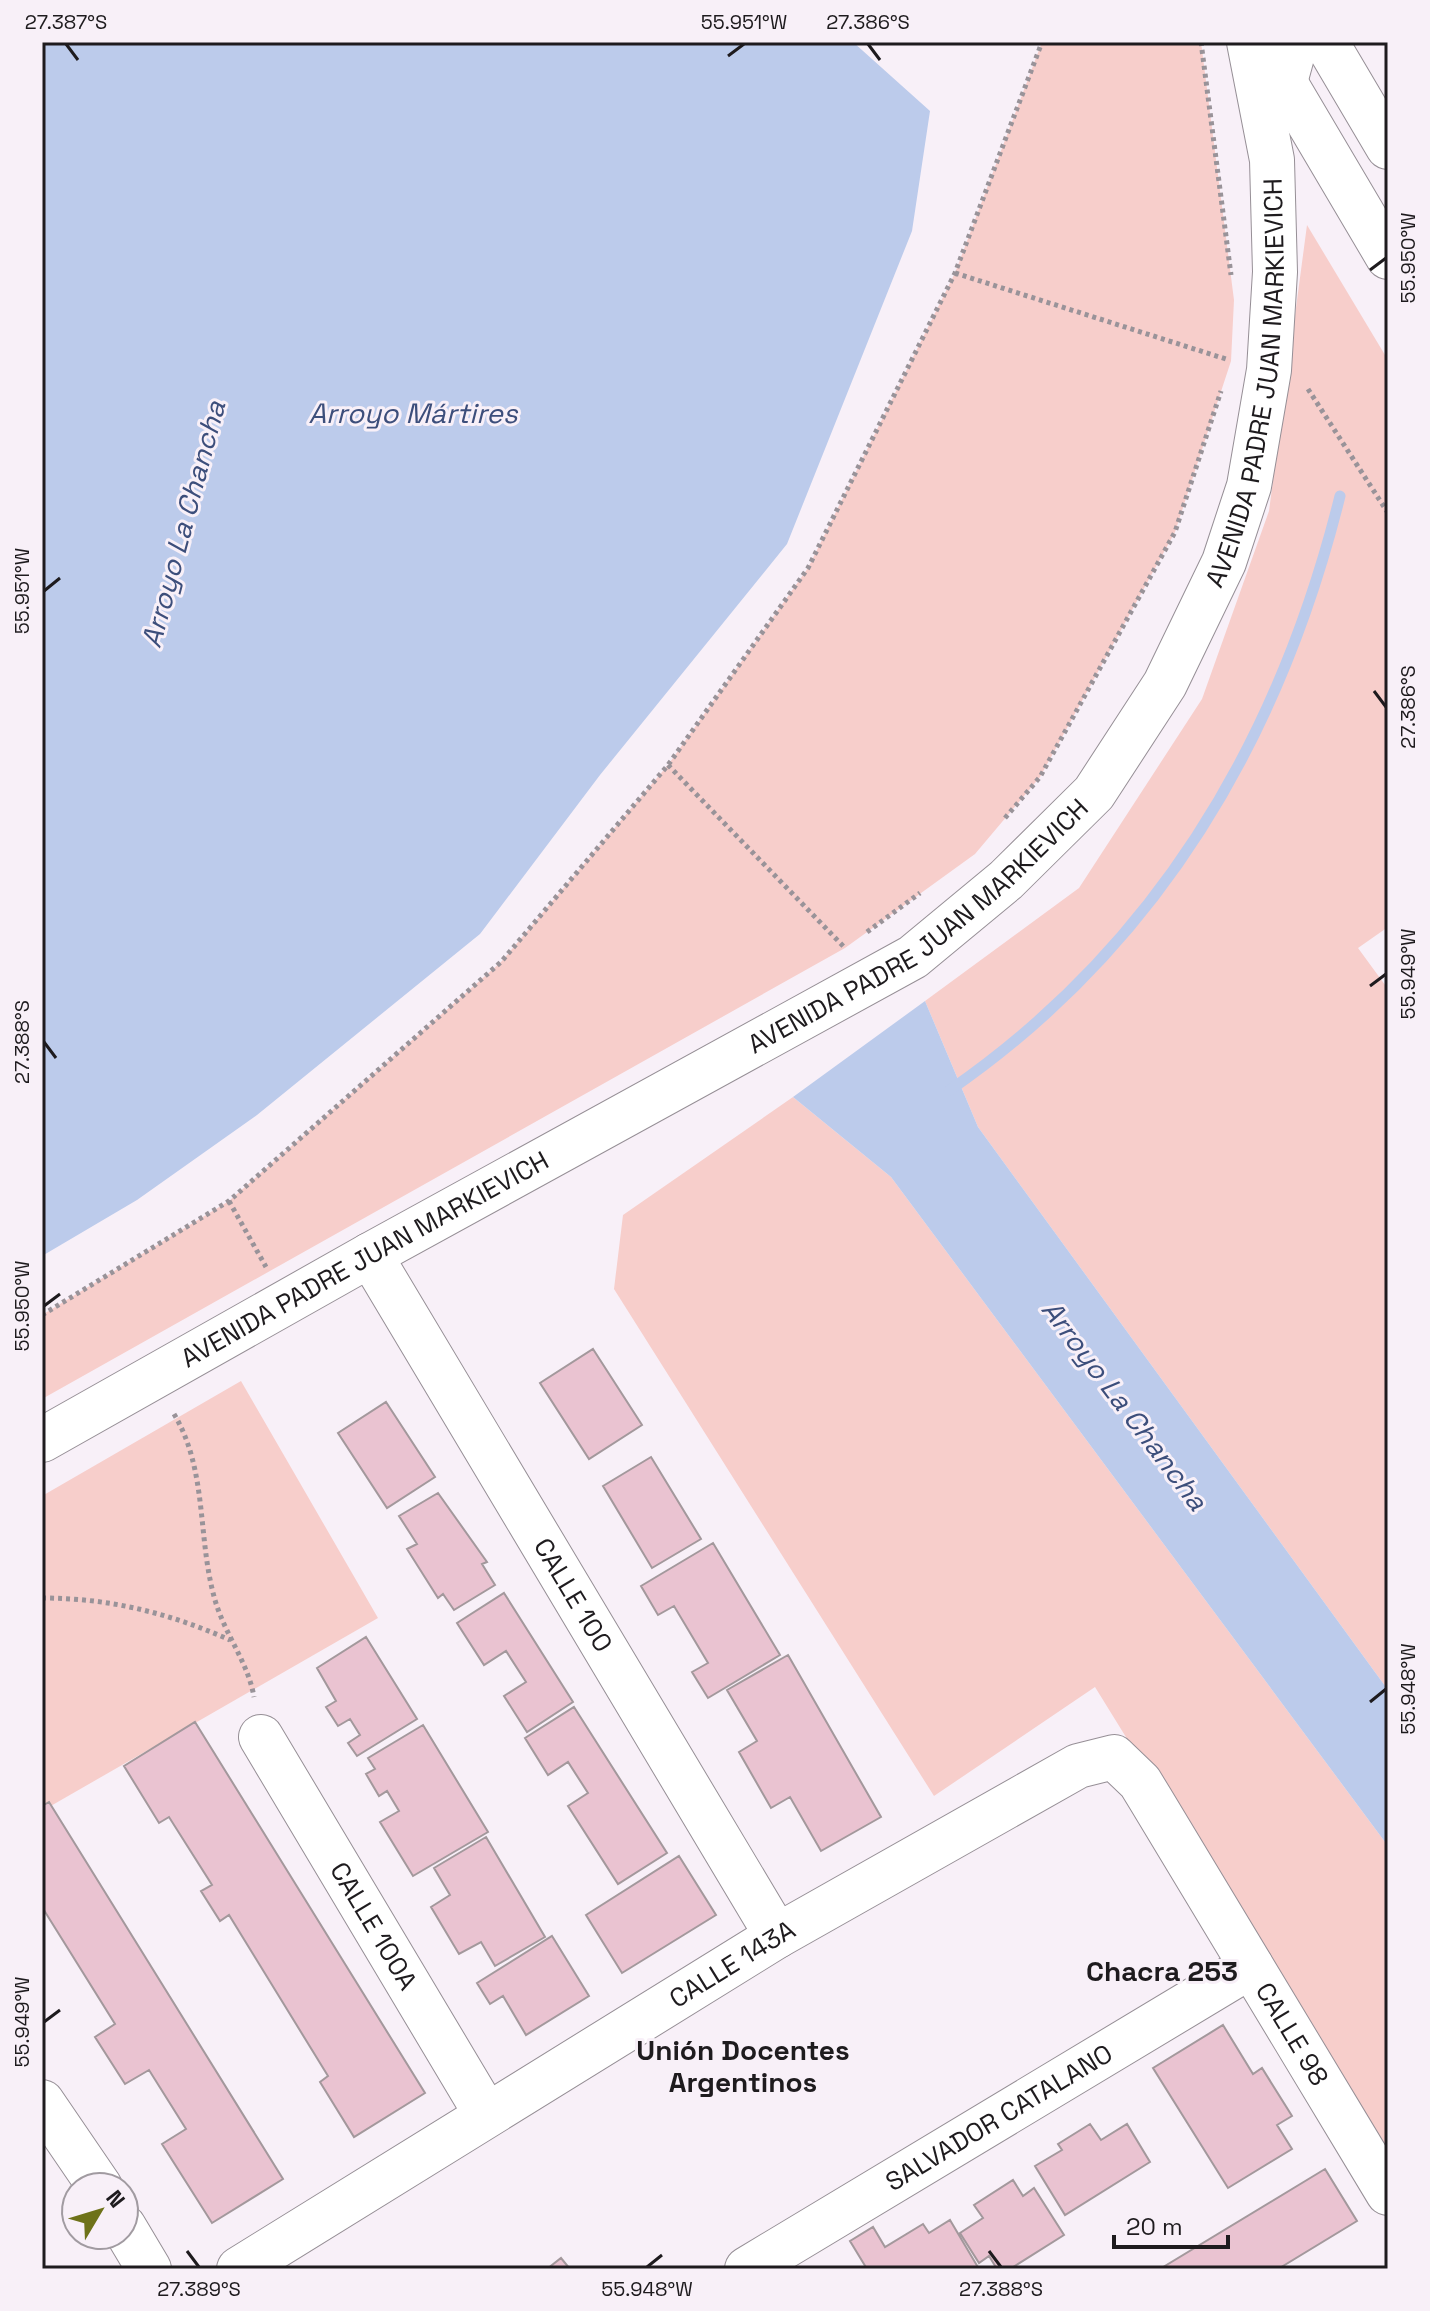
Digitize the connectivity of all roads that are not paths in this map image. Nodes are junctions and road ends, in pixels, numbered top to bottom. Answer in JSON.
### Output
{"nodes":[{"id":1,"x":1249,"y":42,"type":"edge"},
{"id":2,"x":1261,"y":42,"type":"edge"},
{"id":3,"x":1326,"y":42,"type":"edge"},
{"id":4,"x":1291,"y":62,"type":"edge"},
{"id":5,"x":1388,"y":147,"type":"edge"},
{"id":6,"x":1388,"y":257,"type":"edge"},
{"id":7,"x":370,"y":1255,"type":"junction"},
{"id":8,"x":42,"y":1440,"type":"edge"},
{"id":9,"x":261,"y":1737,"type":"dead end"},
{"id":10,"x":1114,"y":1757,"type":"joint"},
{"id":11,"x":777,"y":1936,"type":"junction"},
{"id":12,"x":1251,"y":1966,"type":"junction"},
{"id":13,"x":42,"y":2102,"type":"edge"},
{"id":14,"x":486,"y":2114,"type":"junction"},
{"id":15,"x":89,"y":2171,"type":"edge"},
{"id":16,"x":1388,"y":2193,"type":"edge"},
{"id":17,"x":138,"y":2251,"type":"edge"},
{"id":18,"x":149,"y":2269,"type":"edge"},
{"id":19,"x":239,"y":2269,"type":"edge"},
{"id":20,"x":747,"y":2269,"type":"edge"}],
"edges":[{"from":1,"to":7,"type":"street","name":"AVENIDA PADRE JUAN MARKIEVICH"},
{"from":2,"to":4,"type":"street"},
{"from":3,"to":5,"type":"street"},
{"from":4,"to":6,"type":"street"},
{"from":7,"to":8,"type":"street","name":"AVENIDA PADRE JUAN MARKIEVICH"},
{"from":7,"to":11,"type":"street","name":"CALLE 100"},
{"from":9,"to":14,"type":"street","name":"CALLE 100A"},
{"from":10,"to":11,"type":"street","name":"CALLE 143A"},
{"from":10,"to":12,"type":"street","name":"CALLE 98"},
{"from":11,"to":14,"type":"street","name":"CALLE 143A"},
{"from":12,"to":16,"type":"street","name":"CALLE 98"},
{"from":12,"to":20,"type":"street","name":"SALVADOR CATALANO"},
{"from":13,"to":15,"type":"street"},
{"from":14,"to":19,"type":"street","name":"CALLE 143A"},
{"from":17,"to":18,"type":"street"}]}
